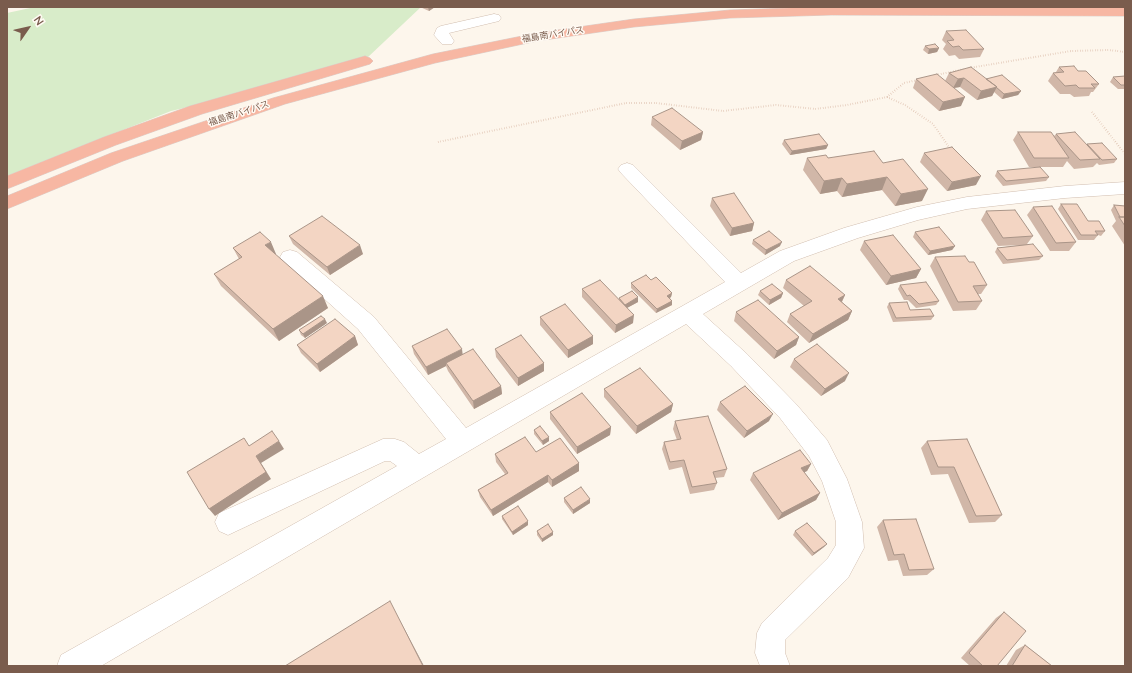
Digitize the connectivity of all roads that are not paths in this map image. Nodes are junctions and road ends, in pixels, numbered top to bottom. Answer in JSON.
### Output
{"nodes":[{"id":1,"x":678,"y":7,"type":"edge"},
{"id":2,"x":1125,"y":12,"type":"edge"},
{"id":3,"x":494,"y":18,"type":"dead end"},
{"id":4,"x":447,"y":41,"type":"junction"},
{"id":5,"x":427,"y":45,"type":"dead end"},
{"id":6,"x":382,"y":56,"type":"dead end"},
{"id":7,"x":627,"y":169,"type":"dead end"},
{"id":8,"x":7,"y":183,"type":"edge"},
{"id":9,"x":1125,"y":188,"type":"edge"},
{"id":10,"x":7,"y":203,"type":"edge"},
{"id":11,"x":290,"y":257,"type":"dead end"},
{"id":12,"x":739,"y":283,"type":"junction"},
{"id":13,"x":688,"y":312,"type":"junction"},
{"id":14,"x":462,"y":441,"type":"junction"},
{"id":15,"x":417,"y":467,"type":"junction"},
{"id":16,"x":228,"y":522,"type":"dead end"},
{"id":17,"x":72,"y":666,"type":"edge"},
{"id":18,"x":776,"y":666,"type":"edge"}],
"edges":[{"from":1,"to":4,"type":"highway","name":"福島南バイパス"},
{"from":2,"to":10,"type":"highway","name":"福島南バイパス"},
{"from":3,"to":4,"type":"street"},
{"from":4,"to":5,"type":"highway","name":"福島南バイパス"},
{"from":6,"to":8,"type":"highway","name":"福島南バイパス"},
{"from":7,"to":12,"type":"street"},
{"from":9,"to":12,"type":"street"},
{"from":11,"to":14,"type":"street"},
{"from":12,"to":13,"type":"street"},
{"from":13,"to":14,"type":"street"},
{"from":13,"to":18,"type":"street"},
{"from":14,"to":15,"type":"street"},
{"from":15,"to":16,"type":"street"},
{"from":15,"to":17,"type":"street"}]}
